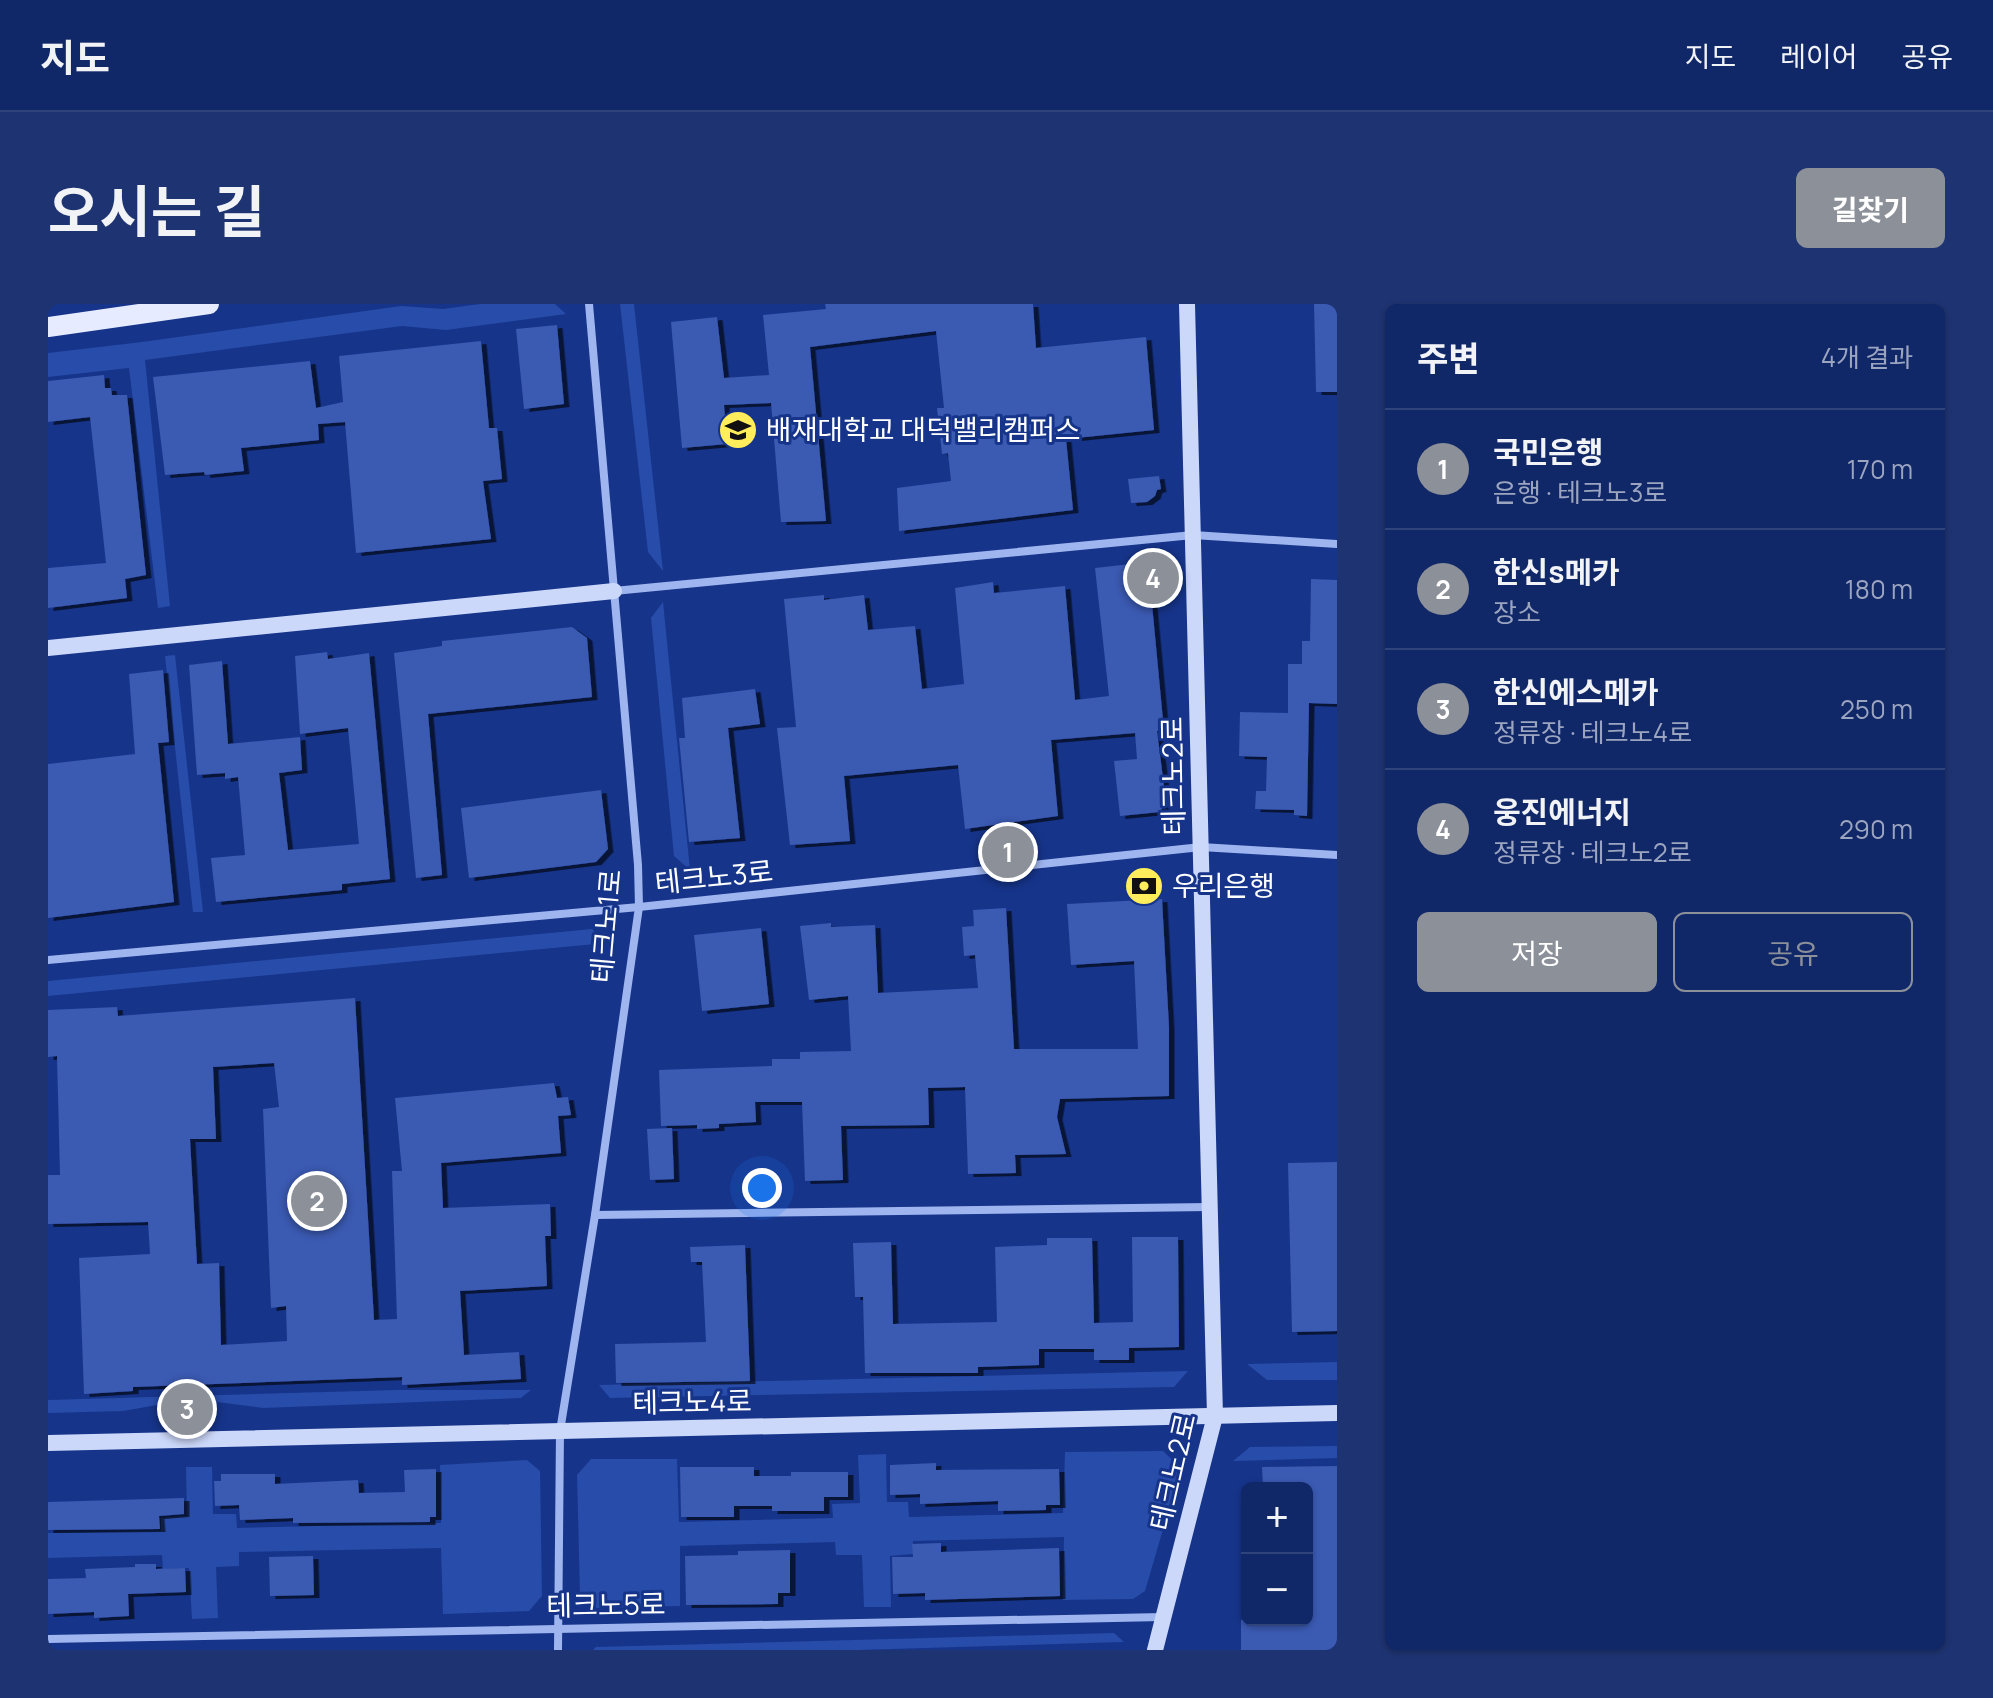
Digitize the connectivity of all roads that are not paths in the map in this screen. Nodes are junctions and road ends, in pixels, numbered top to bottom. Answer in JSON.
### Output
{"nodes":[{"id":1,"x":209,"y":304,"type":"edge"},
{"id":2,"x":589,"y":304,"type":"edge"},
{"id":3,"x":1187,"y":304,"type":"edge"},
{"id":4,"x":48,"y":327,"type":"edge"},
{"id":5,"x":1193,"y":535,"type":"junction"},
{"id":6,"x":1337,"y":544,"type":"edge"},
{"id":7,"x":614,"y":591,"type":"junction"},
{"id":8,"x":48,"y":648,"type":"edge"},
{"id":9,"x":1201,"y":847,"type":"junction"},
{"id":10,"x":1337,"y":855,"type":"edge"},
{"id":11,"x":639,"y":907,"type":"junction"},
{"id":12,"x":48,"y":960,"type":"edge"},
{"id":13,"x":1210,"y":1207,"type":"junction"},
{"id":14,"x":595,"y":1215,"type":"junction"},
{"id":15,"x":1337,"y":1413,"type":"edge"},
{"id":16,"x":1215,"y":1416,"type":"junction"},
{"id":17,"x":560,"y":1431,"type":"junction"},
{"id":18,"x":48,"y":1443,"type":"edge"},
{"id":19,"x":1164,"y":1617,"type":"junction"},
{"id":20,"x":558,"y":1627,"type":"junction"},
{"id":21,"x":48,"y":1639,"type":"edge"},
{"id":22,"x":558,"y":1650,"type":"edge"},
{"id":23,"x":1155,"y":1650,"type":"edge"}],
"edges":[{"from":1,"to":4,"type":"main road"},
{"from":2,"to":7,"type":"street","name":"테크노1로"},
{"from":3,"to":5,"type":"main road","name":"테크노2로"},
{"from":5,"to":6,"type":"street"},
{"from":5,"to":7,"type":"street"},
{"from":5,"to":9,"type":"main road","name":"테크노2로"},
{"from":7,"to":8,"type":"main road"},
{"from":7,"to":11,"type":"street","name":"테크노1로"},
{"from":9,"to":10,"type":"street","name":"테크노3로"},
{"from":9,"to":11,"type":"street","name":"테크노3로"},
{"from":9,"to":13,"type":"main road","name":"테크노2로"},
{"from":11,"to":12,"type":"street","name":"테크노3로"},
{"from":11,"to":14,"type":"street","name":"테크노1로"},
{"from":13,"to":14,"type":"street"},
{"from":13,"to":16,"type":"main road","name":"테크노2로"},
{"from":14,"to":17,"type":"street","name":"테크노1로"},
{"from":15,"to":16,"type":"main road","name":"테크노4로"},
{"from":16,"to":17,"type":"main road","name":"테크노4로"},
{"from":16,"to":19,"type":"main road","name":"테크노2로"},
{"from":17,"to":18,"type":"main road","name":"테크노4로"},
{"from":17,"to":20,"type":"street","name":"테크노1로"},
{"from":19,"to":20,"type":"street","name":"테크노5로"},
{"from":19,"to":23,"type":"main road","name":"테크노2로"},
{"from":20,"to":21,"type":"street","name":"테크노5로"},
{"from":20,"to":22,"type":"street","name":"테크노1로"}]}
